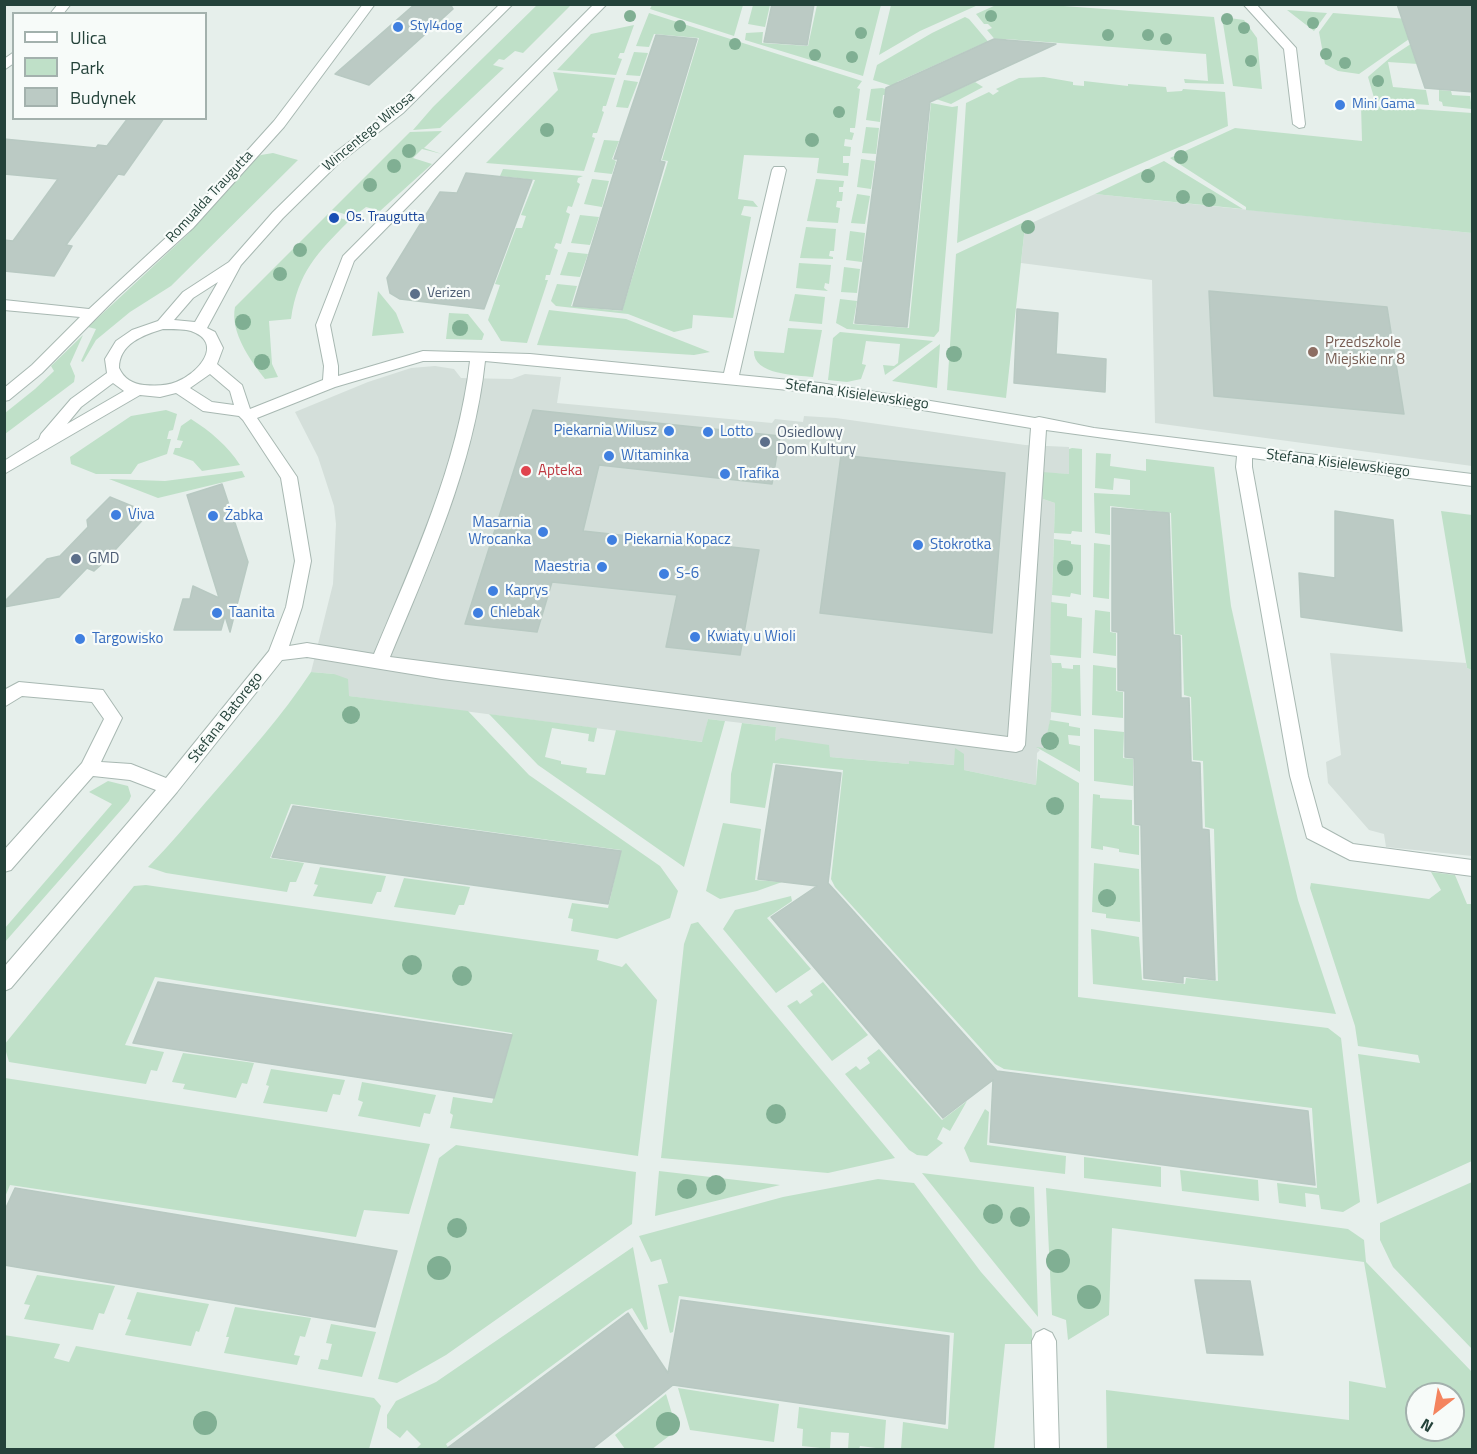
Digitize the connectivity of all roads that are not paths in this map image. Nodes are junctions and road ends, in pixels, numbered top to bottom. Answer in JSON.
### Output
{"nodes":[{"id":1,"x":369,"y":4,"type":"edge"},
{"id":2,"x":507,"y":4,"type":"edge"},
{"id":3,"x":601,"y":4,"type":"edge"},
{"id":4,"x":1249,"y":4,"type":"edge"},
{"id":5,"x":1299,"y":124,"type":"dead end"},
{"id":6,"x":779,"y":170,"type":"dead end"},
{"id":7,"x":235,"y":263,"type":"junction"},
{"id":8,"x":4,"y":305,"type":"edge"},
{"id":9,"x":92,"y":314,"type":"junction"},
{"id":10,"x":163,"y":324,"type":"junction"},
{"id":11,"x":199,"y":328,"type":"junction"},
{"id":12,"x":478,"y":356,"type":"junction"},
{"id":13,"x":210,"y":366,"type":"junction"},
{"id":14,"x":114,"y":375,"type":"junction"},
{"id":15,"x":730,"y":381,"type":"junction"},
{"id":16,"x":330,"y":383,"type":"junction"},
{"id":17,"x":178,"y":387,"type":"junction"},
{"id":18,"x":138,"y":389,"type":"junction"},
{"id":19,"x":4,"y":396,"type":"edge"},
{"id":20,"x":246,"y":414,"type":"junction"},
{"id":21,"x":1039,"y":422,"type":"junction"},
{"id":22,"x":40,"y":444,"type":"junction"},
{"id":23,"x":1245,"y":453,"type":"junction"},
{"id":24,"x":4,"y":469,"type":"edge"},
{"id":25,"x":1473,"y":480,"type":"edge"},
{"id":26,"x":277,"y":654,"type":"junction"},
{"id":27,"x":380,"y":661,"type":"junction"},
{"id":28,"x":4,"y":700,"type":"edge"},
{"id":29,"x":89,"y":768,"type":"junction"},
{"id":30,"x":170,"y":787,"type":"junction"},
{"id":31,"x":4,"y":864,"type":"edge"},
{"id":32,"x":1473,"y":868,"type":"edge"},
{"id":33,"x":4,"y":982,"type":"edge"},
{"id":34,"x":1044,"y":1341,"type":"dead end"},
{"id":35,"x":1047,"y":1449,"type":"edge"}],
"edges":[{"from":1,"to":9,"type":"street","name":"Romualda Traugutta"},
{"from":2,"to":7,"type":"street","name":"Wincentego Witosa"},
{"from":3,"to":16,"type":"street"},
{"from":4,"to":5,"type":"street"},
{"from":6,"to":15,"type":"street"},
{"from":7,"to":10,"type":"street","name":"Wincentego Witosa"},
{"from":7,"to":11,"type":"street","name":"Wincentego Witosa"},
{"from":8,"to":9,"type":"street"},
{"from":9,"to":19,"type":"street","name":"Romualda Traugutta"},
{"from":10,"to":11,"type":"street"},
{"from":10,"to":14,"type":"street"},
{"from":11,"to":13,"type":"street"},
{"from":12,"to":15,"type":"street","name":"Stefana Kisielewskiego"},
{"from":12,"to":16,"type":"street","name":"Stefana Kisielewskiego"},
{"from":12,"to":27,"type":"street"},
{"from":13,"to":17,"type":"street"},
{"from":13,"to":20,"type":"street","name":"Stefana Batorego"},
{"from":14,"to":18,"type":"street"},
{"from":14,"to":22,"type":"street"},
{"from":15,"to":21,"type":"street","name":"Stefana Kisielewskiego"},
{"from":16,"to":20,"type":"street","name":"Stefana Kisielewskiego"},
{"from":17,"to":18,"type":"street"},
{"from":17,"to":20,"type":"street"},
{"from":18,"to":22,"type":"street"},
{"from":20,"to":26,"type":"street","name":"Stefana Batorego"},
{"from":21,"to":23,"type":"street","name":"Stefana Kisielewskiego"},
{"from":21,"to":27,"type":"street"},
{"from":22,"to":24,"type":"street"},
{"from":23,"to":25,"type":"street","name":"Stefana Kisielewskiego"},
{"from":23,"to":32,"type":"street"},
{"from":26,"to":27,"type":"street"},
{"from":26,"to":30,"type":"street","name":"Stefana Batorego"},
{"from":28,"to":29,"type":"street"},
{"from":29,"to":30,"type":"street"},
{"from":29,"to":31,"type":"street"},
{"from":30,"to":33,"type":"street","name":"Stefana Batorego"},
{"from":34,"to":35,"type":"street"}]}
